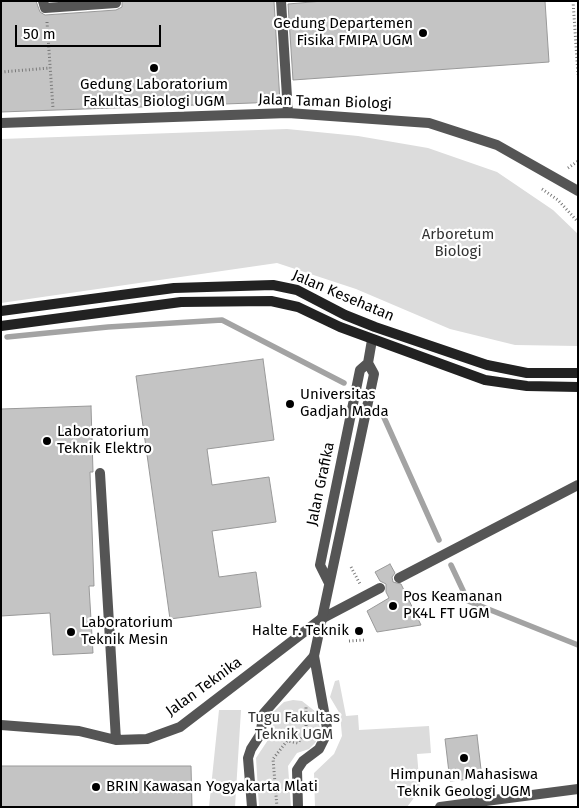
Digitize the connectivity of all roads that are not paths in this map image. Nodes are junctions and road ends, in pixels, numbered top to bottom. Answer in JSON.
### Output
{"nodes":[{"id":1,"x":116,"y":1,"type":"edge"},
{"id":2,"x":281,"y":1,"type":"edge"},
{"id":3,"x":44,"y":5,"type":"edge"},
{"id":4,"x":288,"y":113,"type":"junction"},
{"id":5,"x":1,"y":123,"type":"edge"},
{"id":6,"x":575,"y":190,"type":"edge"},
{"id":7,"x":1,"y":311,"type":"edge"},
{"id":8,"x":1,"y":326,"type":"edge"},
{"id":9,"x":375,"y":327,"type":"junction"},
{"id":10,"x":372,"y":340,"type":"junction"},
{"id":11,"x":368,"y":363,"type":"junction"},
{"id":12,"x":578,"y":373,"type":"edge"},
{"id":13,"x":578,"y":387,"type":"edge"},
{"id":14,"x":100,"y":473,"type":"dead end"},
{"id":15,"x":578,"y":484,"type":"edge"},
{"id":16,"x":399,"y":578,"type":"dead end"},
{"id":17,"x":329,"y":583,"type":"junction"},
{"id":18,"x":380,"y":588,"type":"dead end"},
{"id":19,"x":322,"y":619,"type":"junction"},
{"id":20,"x":314,"y":656,"type":"junction"},
{"id":21,"x":1,"y":725,"type":"edge"},
{"id":22,"x":116,"y":740,"type":"junction"},
{"id":23,"x":578,"y":789,"type":"edge"},
{"id":24,"x":252,"y":807,"type":"edge"},
{"id":25,"x":298,"y":807,"type":"edge"},
{"id":26,"x":440,"y":807,"type":"edge"}],
"edges":[{"from":1,"to":3,"type":"street"},
{"from":2,"to":4,"type":"street"},
{"from":4,"to":5,"type":"street","name":"Jalan Taman Biologi"},
{"from":4,"to":6,"type":"street","name":"Jalan Taman Biologi"},
{"from":7,"to":9,"type":"street","name":"Jalan Kesehatan"},
{"from":8,"to":10,"type":"street","name":"Jalan Kesehatan"},
{"from":9,"to":10,"type":"street"},
{"from":9,"to":12,"type":"street","name":"Jalan Kesehatan"},
{"from":10,"to":11,"type":"street","name":"Jalan Grafika"},
{"from":10,"to":13,"type":"street","name":"Jalan Kesehatan"},
{"from":11,"to":17,"type":"street","name":"Jalan Grafika"},
{"from":11,"to":17,"type":"street","name":"Jalan Grafika"},
{"from":14,"to":22,"type":"street"},
{"from":15,"to":16,"type":"street"},
{"from":17,"to":19,"type":"street","name":"Jalan Grafika"},
{"from":18,"to":19,"type":"street","name":"Jalan Teknika"},
{"from":19,"to":20,"type":"street","name":"Jalan Grafika"},
{"from":19,"to":22,"type":"street","name":"Jalan Teknika"},
{"from":20,"to":24,"type":"street","name":"Jalan Grafika"},
{"from":20,"to":25,"type":"street","name":"Jalan Grafika"},
{"from":21,"to":22,"type":"street","name":"Jalan Teknika"},
{"from":23,"to":26,"type":"street"}]}
